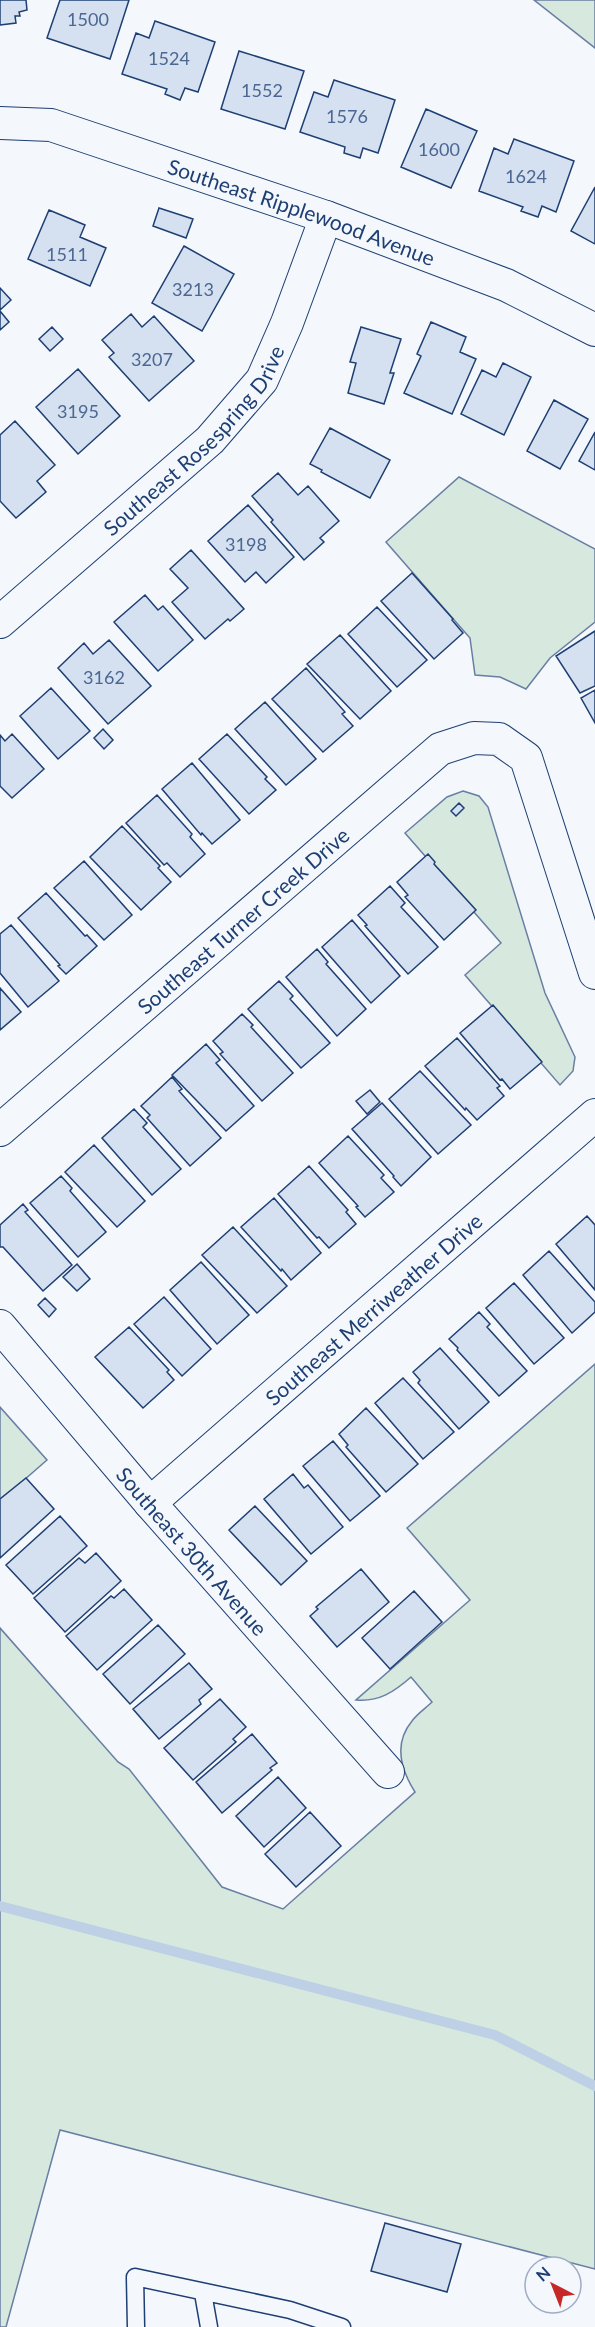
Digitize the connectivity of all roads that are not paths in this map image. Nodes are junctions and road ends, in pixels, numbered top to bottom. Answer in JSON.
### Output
{"nodes":[{"id":1,"x":0,"y":123,"type":"edge"},
{"id":2,"x":326,"y":217,"type":"junction"},
{"id":3,"x":595,"y":330,"type":"edge"},
{"id":4,"x":0,"y":622,"type":"edge"},
{"id":5,"x":595,"y":973,"type":"edge"},
{"id":6,"x":595,"y":1115,"type":"edge"},
{"id":7,"x":0,"y":1130,"type":"edge"},
{"id":8,"x":0,"y":1326,"type":"edge"},
{"id":9,"x":150,"y":1503,"type":"junction"},
{"id":10,"x":388,"y":1772,"type":"dead end"},
{"id":11,"x":203,"y":2293,"type":"junction"},
{"id":12,"x":291,"y":2319,"type":"edge"},
{"id":13,"x":136,"y":2327,"type":"edge"},
{"id":14,"x":209,"y":2327,"type":"edge"},
{"id":15,"x":342,"y":2327,"type":"edge"}],
"edges":[{"from":1,"to":2,"type":"street","name":"Southeast Ripplewood Avenue"},
{"from":2,"to":3,"type":"street","name":"Southeast Ripplewood Avenue"},
{"from":2,"to":4,"type":"street","name":"Southeast Rosespring Drive"},
{"from":5,"to":7,"type":"street","name":"Southeast Turner Creek Drive"},
{"from":6,"to":9,"type":"street","name":"Southeast Merriweather Drive"},
{"from":8,"to":9,"type":"street","name":"Southeast 30th Avenue"},
{"from":9,"to":10,"type":"street","name":"Southeast 30th Avenue"},
{"from":11,"to":12,"type":"lane"},
{"from":11,"to":13,"type":"lane"},
{"from":11,"to":14,"type":"lane"},
{"from":12,"to":15,"type":"lane"}]}
